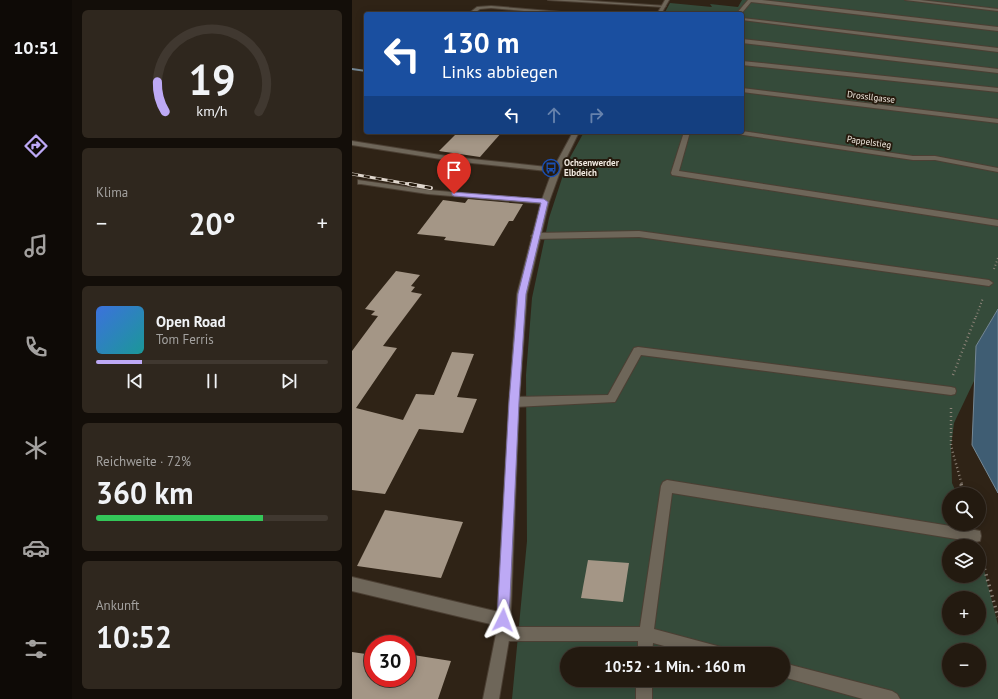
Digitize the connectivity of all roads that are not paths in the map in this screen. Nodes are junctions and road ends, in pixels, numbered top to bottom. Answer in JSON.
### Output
{"nodes":[{"id":1,"x":550,"y":0,"type":"edge"},
{"id":2,"x":667,"y":0,"type":"edge"},
{"id":3,"x":907,"y":0,"type":"edge"},
{"id":4,"x":664,"y":6,"type":"junction"},
{"id":5,"x":998,"y":10,"type":"edge"},
{"id":6,"x":473,"y":12,"type":"edge"},
{"id":7,"x":550,"y":12,"type":"edge"},
{"id":8,"x":660,"y":12,"type":"edge"},
{"id":9,"x":740,"y":12,"type":"edge"},
{"id":10,"x":744,"y":19,"type":"edge"},
{"id":11,"x":998,"y":29,"type":"edge"},
{"id":12,"x":744,"y":41,"type":"edge"},
{"id":13,"x":998,"y":50,"type":"edge"},
{"id":14,"x":744,"y":62,"type":"edge"},
{"id":15,"x":998,"y":71,"type":"edge"},
{"id":16,"x":744,"y":90,"type":"edge"},
{"id":17,"x":998,"y":90,"type":"edge"},
{"id":18,"x":998,"y":122,"type":"edge"},
{"id":19,"x":744,"y":133,"type":"edge"},
{"id":20,"x":575,"y":134,"type":"edge"},
{"id":21,"x":686,"y":134,"type":"edge"},
{"id":22,"x":352,"y":143,"type":"edge"},
{"id":23,"x":556,"y":170,"type":"junction"},
{"id":24,"x":998,"y":170,"type":"edge"},
{"id":25,"x":362,"y":182,"type":"dead end"},
{"id":26,"x":544,"y":202,"type":"junction"},
{"id":27,"x":998,"y":223,"type":"edge"},
{"id":28,"x":535,"y":236,"type":"junction"},
{"id":29,"x":988,"y":283,"type":"road end"},
{"id":30,"x":951,"y":390,"type":"road end"},
{"id":31,"x":514,"y":402,"type":"junction"},
{"id":32,"x":975,"y":536,"type":"dead end"},
{"id":33,"x":352,"y":584,"type":"edge"},
{"id":34,"x":503,"y":627,"type":"junction"},
{"id":35,"x":646,"y":634,"type":"junction"},
{"id":36,"x":646,"y":647,"type":"edge"},
{"id":37,"x":695,"y":647,"type":"edge"},
{"id":38,"x":790,"y":672,"type":"edge"},
{"id":39,"x":644,"y":687,"type":"edge"},
{"id":40,"x":491,"y":699,"type":"edge"},
{"id":41,"x":644,"y":699,"type":"edge"},
{"id":42,"x":892,"y":699,"type":"edge"}],
"edges":[{"from":1,"to":4,"type":"street"},
{"from":2,"to":4,"type":"street"},
{"from":3,"to":5,"type":"street"},
{"from":4,"to":8,"type":"street"},
{"from":6,"to":7,"type":"street"},
{"from":9,"to":11,"type":"street"},
{"from":10,"to":13,"type":"street"},
{"from":12,"to":15,"type":"street"},
{"from":14,"to":17,"type":"street"},
{"from":16,"to":18,"type":"street","name":"Drossllgasse"},
{"from":19,"to":24,"type":"street","name":"Pappelstieg"},
{"from":20,"to":23,"type":"street"},
{"from":21,"to":27,"type":"street"},
{"from":22,"to":23,"type":"street"},
{"from":23,"to":26,"type":"street"},
{"from":25,"to":26,"type":"street"},
{"from":26,"to":28,"type":"street"},
{"from":28,"to":29,"type":"street"},
{"from":28,"to":31,"type":"street"},
{"from":30,"to":31,"type":"street"},
{"from":31,"to":34,"type":"street"},
{"from":32,"to":35,"type":"street"},
{"from":33,"to":34,"type":"street"},
{"from":34,"to":35,"type":"street"},
{"from":34,"to":40,"type":"street"},
{"from":35,"to":36,"type":"street"},
{"from":35,"to":37,"type":"street"},
{"from":38,"to":42,"type":"street"},
{"from":39,"to":41,"type":"street"}]}
